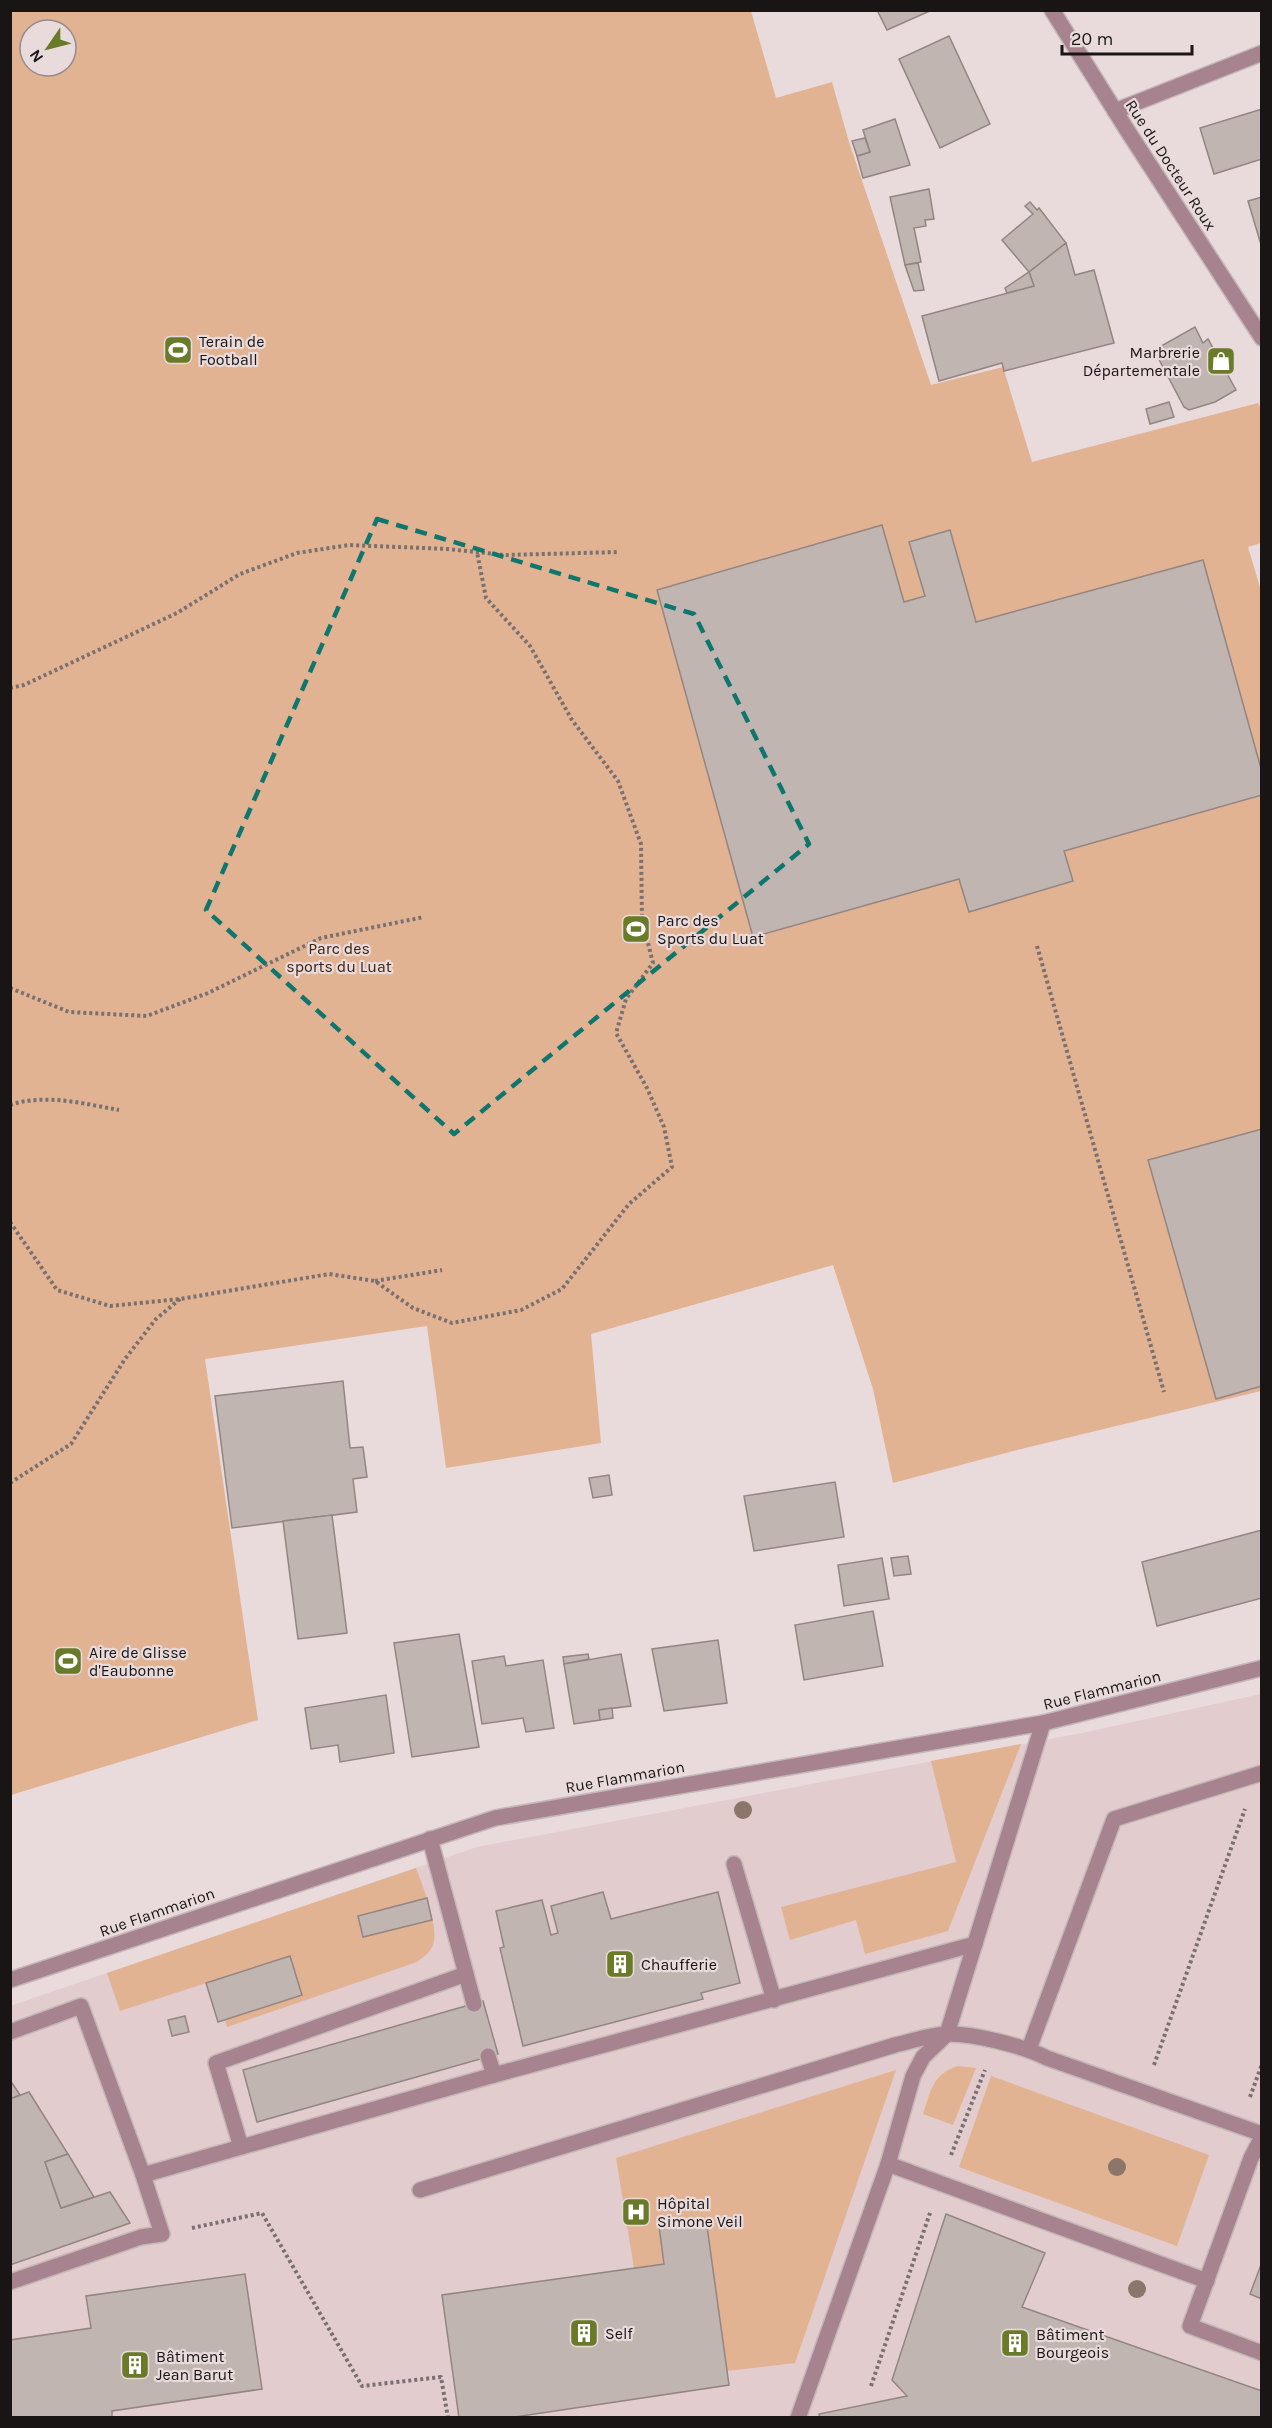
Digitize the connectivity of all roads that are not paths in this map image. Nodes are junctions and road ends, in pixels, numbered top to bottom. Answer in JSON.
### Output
{"nodes":[{"id":1,"x":1052,"y":10,"type":"edge"},
{"id":2,"x":1262,"y":53,"type":"edge"},
{"id":3,"x":1115,"y":111,"type":"junction"},
{"id":4,"x":1262,"y":338,"type":"edge"},
{"id":5,"x":1262,"y":1668,"type":"edge"},
{"id":6,"x":1043,"y":1723,"type":"junction"},
{"id":7,"x":1260,"y":1774,"type":"edge"},
{"id":8,"x":430,"y":1839,"type":"junction"},
{"id":9,"x":734,"y":1864,"type":"dead end"},
{"id":10,"x":975,"y":1944,"type":"junction"},
{"id":11,"x":466,"y":1974,"type":"junction"},
{"id":12,"x":10,"y":1980,"type":"edge"},
{"id":13,"x":774,"y":2000,"type":"junction"},
{"id":14,"x":474,"y":2004,"type":"dead end"},
{"id":15,"x":10,"y":2032,"type":"edge"},
{"id":16,"x":947,"y":2034,"type":"junction"},
{"id":17,"x":1029,"y":2049,"type":"junction"},
{"id":18,"x":488,"y":2056,"type":"dead end"},
{"id":19,"x":494,"y":2075,"type":"junction"},
{"id":20,"x":1262,"y":2135,"type":"edge"},
{"id":21,"x":241,"y":2147,"type":"junction"},
{"id":22,"x":888,"y":2164,"type":"junction"},
{"id":23,"x":143,"y":2175,"type":"junction"},
{"id":24,"x":420,"y":2190,"type":"dead end"},
{"id":25,"x":1207,"y":2281,"type":"junction"},
{"id":26,"x":10,"y":2282,"type":"edge"},
{"id":27,"x":1262,"y":2353,"type":"edge"},
{"id":28,"x":798,"y":2418,"type":"edge"}],
"edges":[{"from":1,"to":3,"type":"street","name":"Rue du Docteur Roux"},
{"from":2,"to":3,"type":"street"},
{"from":3,"to":4,"type":"street","name":"Rue du Docteur Roux"},
{"from":5,"to":6,"type":"street","name":"Rue Flammarion"},
{"from":6,"to":8,"type":"street","name":"Rue Flammarion"},
{"from":6,"to":10,"type":"street"},
{"from":7,"to":17,"type":"street"},
{"from":8,"to":11,"type":"street"},
{"from":8,"to":12,"type":"street","name":"Rue Flammarion"},
{"from":9,"to":13,"type":"street"},
{"from":10,"to":13,"type":"street"},
{"from":10,"to":16,"type":"street"},
{"from":11,"to":14,"type":"street"},
{"from":11,"to":21,"type":"street"},
{"from":13,"to":19,"type":"street"},
{"from":15,"to":23,"type":"street"},
{"from":16,"to":17,"type":"street"},
{"from":16,"to":22,"type":"street"},
{"from":16,"to":24,"type":"street"},
{"from":17,"to":20,"type":"street"},
{"from":18,"to":19,"type":"street"},
{"from":19,"to":21,"type":"street"},
{"from":20,"to":25,"type":"street"},
{"from":21,"to":23,"type":"street"},
{"from":22,"to":25,"type":"street"},
{"from":22,"to":28,"type":"street"},
{"from":23,"to":26,"type":"street"},
{"from":25,"to":27,"type":"street"}]}
